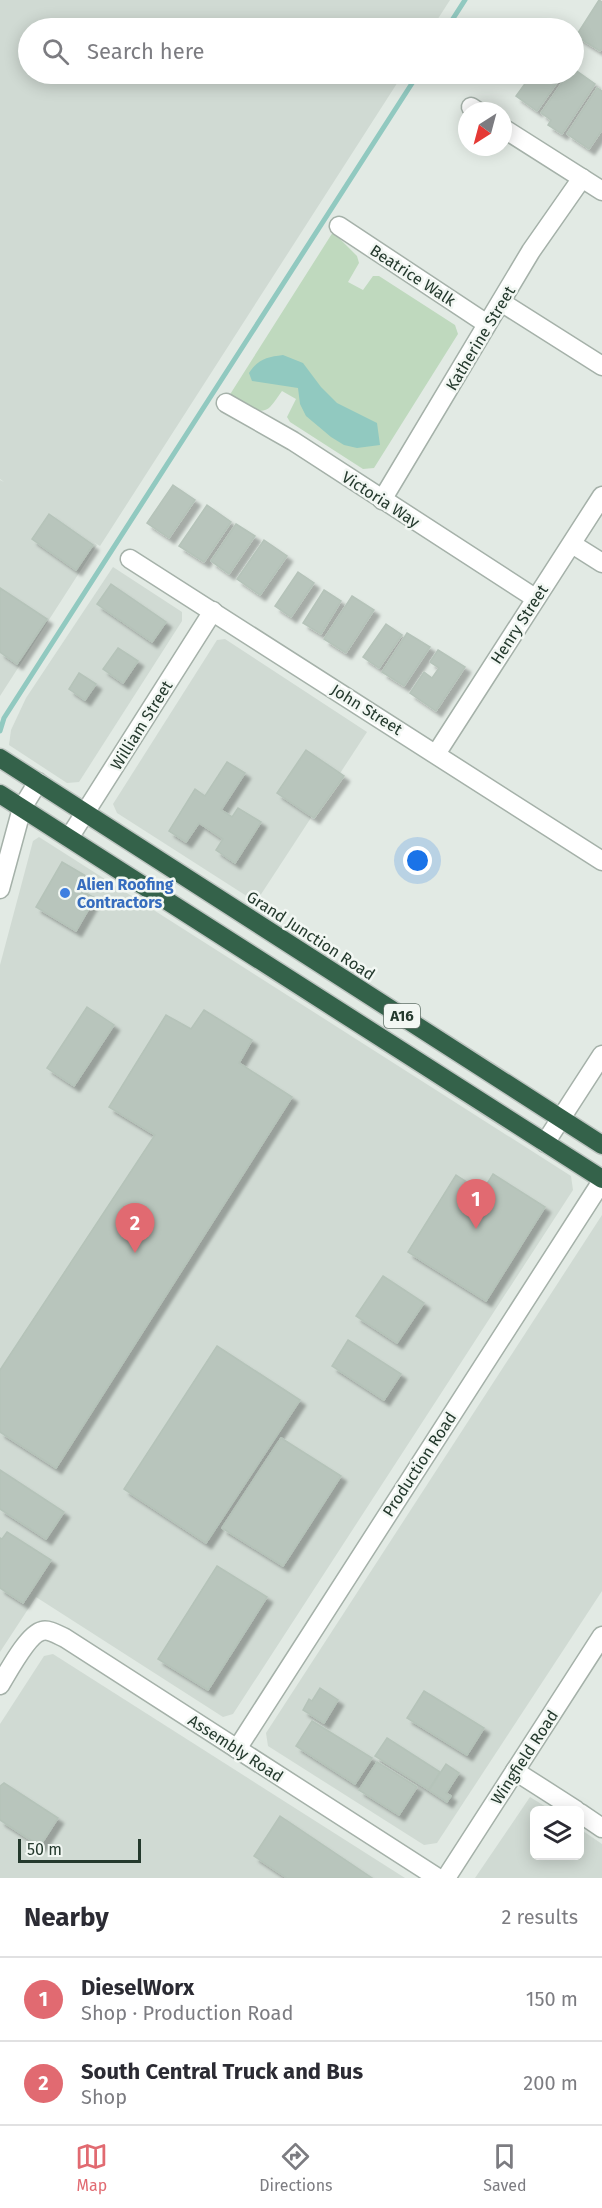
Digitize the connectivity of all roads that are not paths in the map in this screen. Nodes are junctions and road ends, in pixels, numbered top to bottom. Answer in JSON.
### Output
{"nodes":[{"id":1,"x":512,"y":134,"type":"edge"},
{"id":2,"x":582,"y":178,"type":"junction"},
{"id":3,"x":602,"y":191,"type":"edge"},
{"id":4,"x":339,"y":226,"type":"dead end"},
{"id":5,"x":501,"y":302,"type":"junction"},
{"id":6,"x":487,"y":324,"type":"junction"},
{"id":7,"x":602,"y":366,"type":"edge"},
{"id":8,"x":226,"y":403,"type":"dead end"},
{"id":9,"x":602,"y":496,"type":"edge"},
{"id":10,"x":382,"y":500,"type":"junction"},
{"id":11,"x":572,"y":544,"type":"junction"},
{"id":12,"x":130,"y":559,"type":"dead end"},
{"id":13,"x":602,"y":563,"type":"edge"},
{"id":14,"x":535,"y":598,"type":"junction"},
{"id":15,"x":213,"y":612,"type":"junction"},
{"id":16,"x":436,"y":754,"type":"junction"},
{"id":17,"x":0,"y":758,"type":"edge"},
{"id":18,"x":38,"y":782,"type":"junction"},
{"id":19,"x":0,"y":794,"type":"edge"},
{"id":20,"x":22,"y":808,"type":"junction"},
{"id":21,"x":86,"y":813,"type":"junction"},
{"id":22,"x":69,"y":838,"type":"junction"},
{"id":23,"x":602,"y":861,"type":"edge"},
{"id":24,"x":0,"y":889,"type":"edge"},
{"id":25,"x":242,"y":913,"type":"junction"},
{"id":26,"x":225,"y":938,"type":"junction"},
{"id":27,"x":602,"y":1055,"type":"edge"},
{"id":28,"x":562,"y":1118,"type":"junction"},
{"id":29,"x":545,"y":1143,"type":"junction"},
{"id":30,"x":602,"y":1144,"type":"edge"},
{"id":31,"x":602,"y":1180,"type":"edge"},
{"id":32,"x":602,"y":1636,"type":"edge"},
{"id":33,"x":0,"y":1685,"type":"edge"},
{"id":34,"x":237,"y":1749,"type":"junction"},
{"id":35,"x":514,"y":1771,"type":"junction"},
{"id":36,"x":570,"y":1806,"type":"edge"},
{"id":37,"x":584,"y":1816,"type":"edge"},
{"id":38,"x":602,"y":1828,"type":"edge"},
{"id":39,"x":438,"y":1878,"type":"edge"},
{"id":40,"x":446,"y":1878,"type":"edge"}],
"edges":[{"from":1,"to":2,"type":"street"},
{"from":2,"to":3,"type":"street"},
{"from":2,"to":5,"type":"street","name":"Katherine Street"},
{"from":4,"to":6,"type":"street","name":"Beatrice Walk"},
{"from":5,"to":6,"type":"street","name":"Katherine Street"},
{"from":5,"to":7,"type":"street"},
{"from":6,"to":10,"type":"street","name":"Katherine Street"},
{"from":8,"to":10,"type":"street","name":"Victoria Way"},
{"from":9,"to":11,"type":"street","name":"Henry Street"},
{"from":10,"to":14,"type":"street","name":"Victoria Way"},
{"from":11,"to":13,"type":"street"},
{"from":11,"to":14,"type":"street","name":"Henry Street"},
{"from":12,"to":15,"type":"street","name":"John Street"},
{"from":14,"to":16,"type":"street","name":"Henry Street"},
{"from":15,"to":16,"type":"street","name":"John Street"},
{"from":15,"to":21,"type":"street","name":"William Street"},
{"from":16,"to":23,"type":"street","name":"John Street"},
{"from":17,"to":18,"type":"highway","name":"Grand Junction Road","number":"A16"},
{"from":18,"to":20,"type":"street"},
{"from":18,"to":21,"type":"highway","name":"Grand Junction Road","number":"A16"},
{"from":19,"to":20,"type":"highway","number":"A16"},
{"from":20,"to":22,"type":"highway","number":"A16"},
{"from":20,"to":24,"type":"street"},
{"from":21,"to":22,"type":"street","name":"William Street"},
{"from":21,"to":25,"type":"highway","name":"Grand Junction Road","number":"A16"},
{"from":22,"to":26,"type":"highway","number":"A16"},
{"from":25,"to":26,"type":"highway"},
{"from":25,"to":28,"type":"highway","name":"Grand Junction Road","number":"A16"},
{"from":26,"to":29,"type":"highway","number":"A16"},
{"from":27,"to":28,"type":"street"},
{"from":28,"to":29,"type":"street"},
{"from":28,"to":30,"type":"highway","name":"Grand Junction Road","number":"A16"},
{"from":29,"to":31,"type":"highway","number":"A16"},
{"from":31,"to":34,"type":"street","name":"Production Road"},
{"from":32,"to":35,"type":"street","name":"Wingfield Road"},
{"from":33,"to":34,"type":"street","name":"Assembly Road"},
{"from":34,"to":39,"type":"street","name":"Assembly Road"},
{"from":35,"to":36,"type":"street"},
{"from":35,"to":40,"type":"street","name":"Wingfield Road"},
{"from":37,"to":38,"type":"street"}]}
